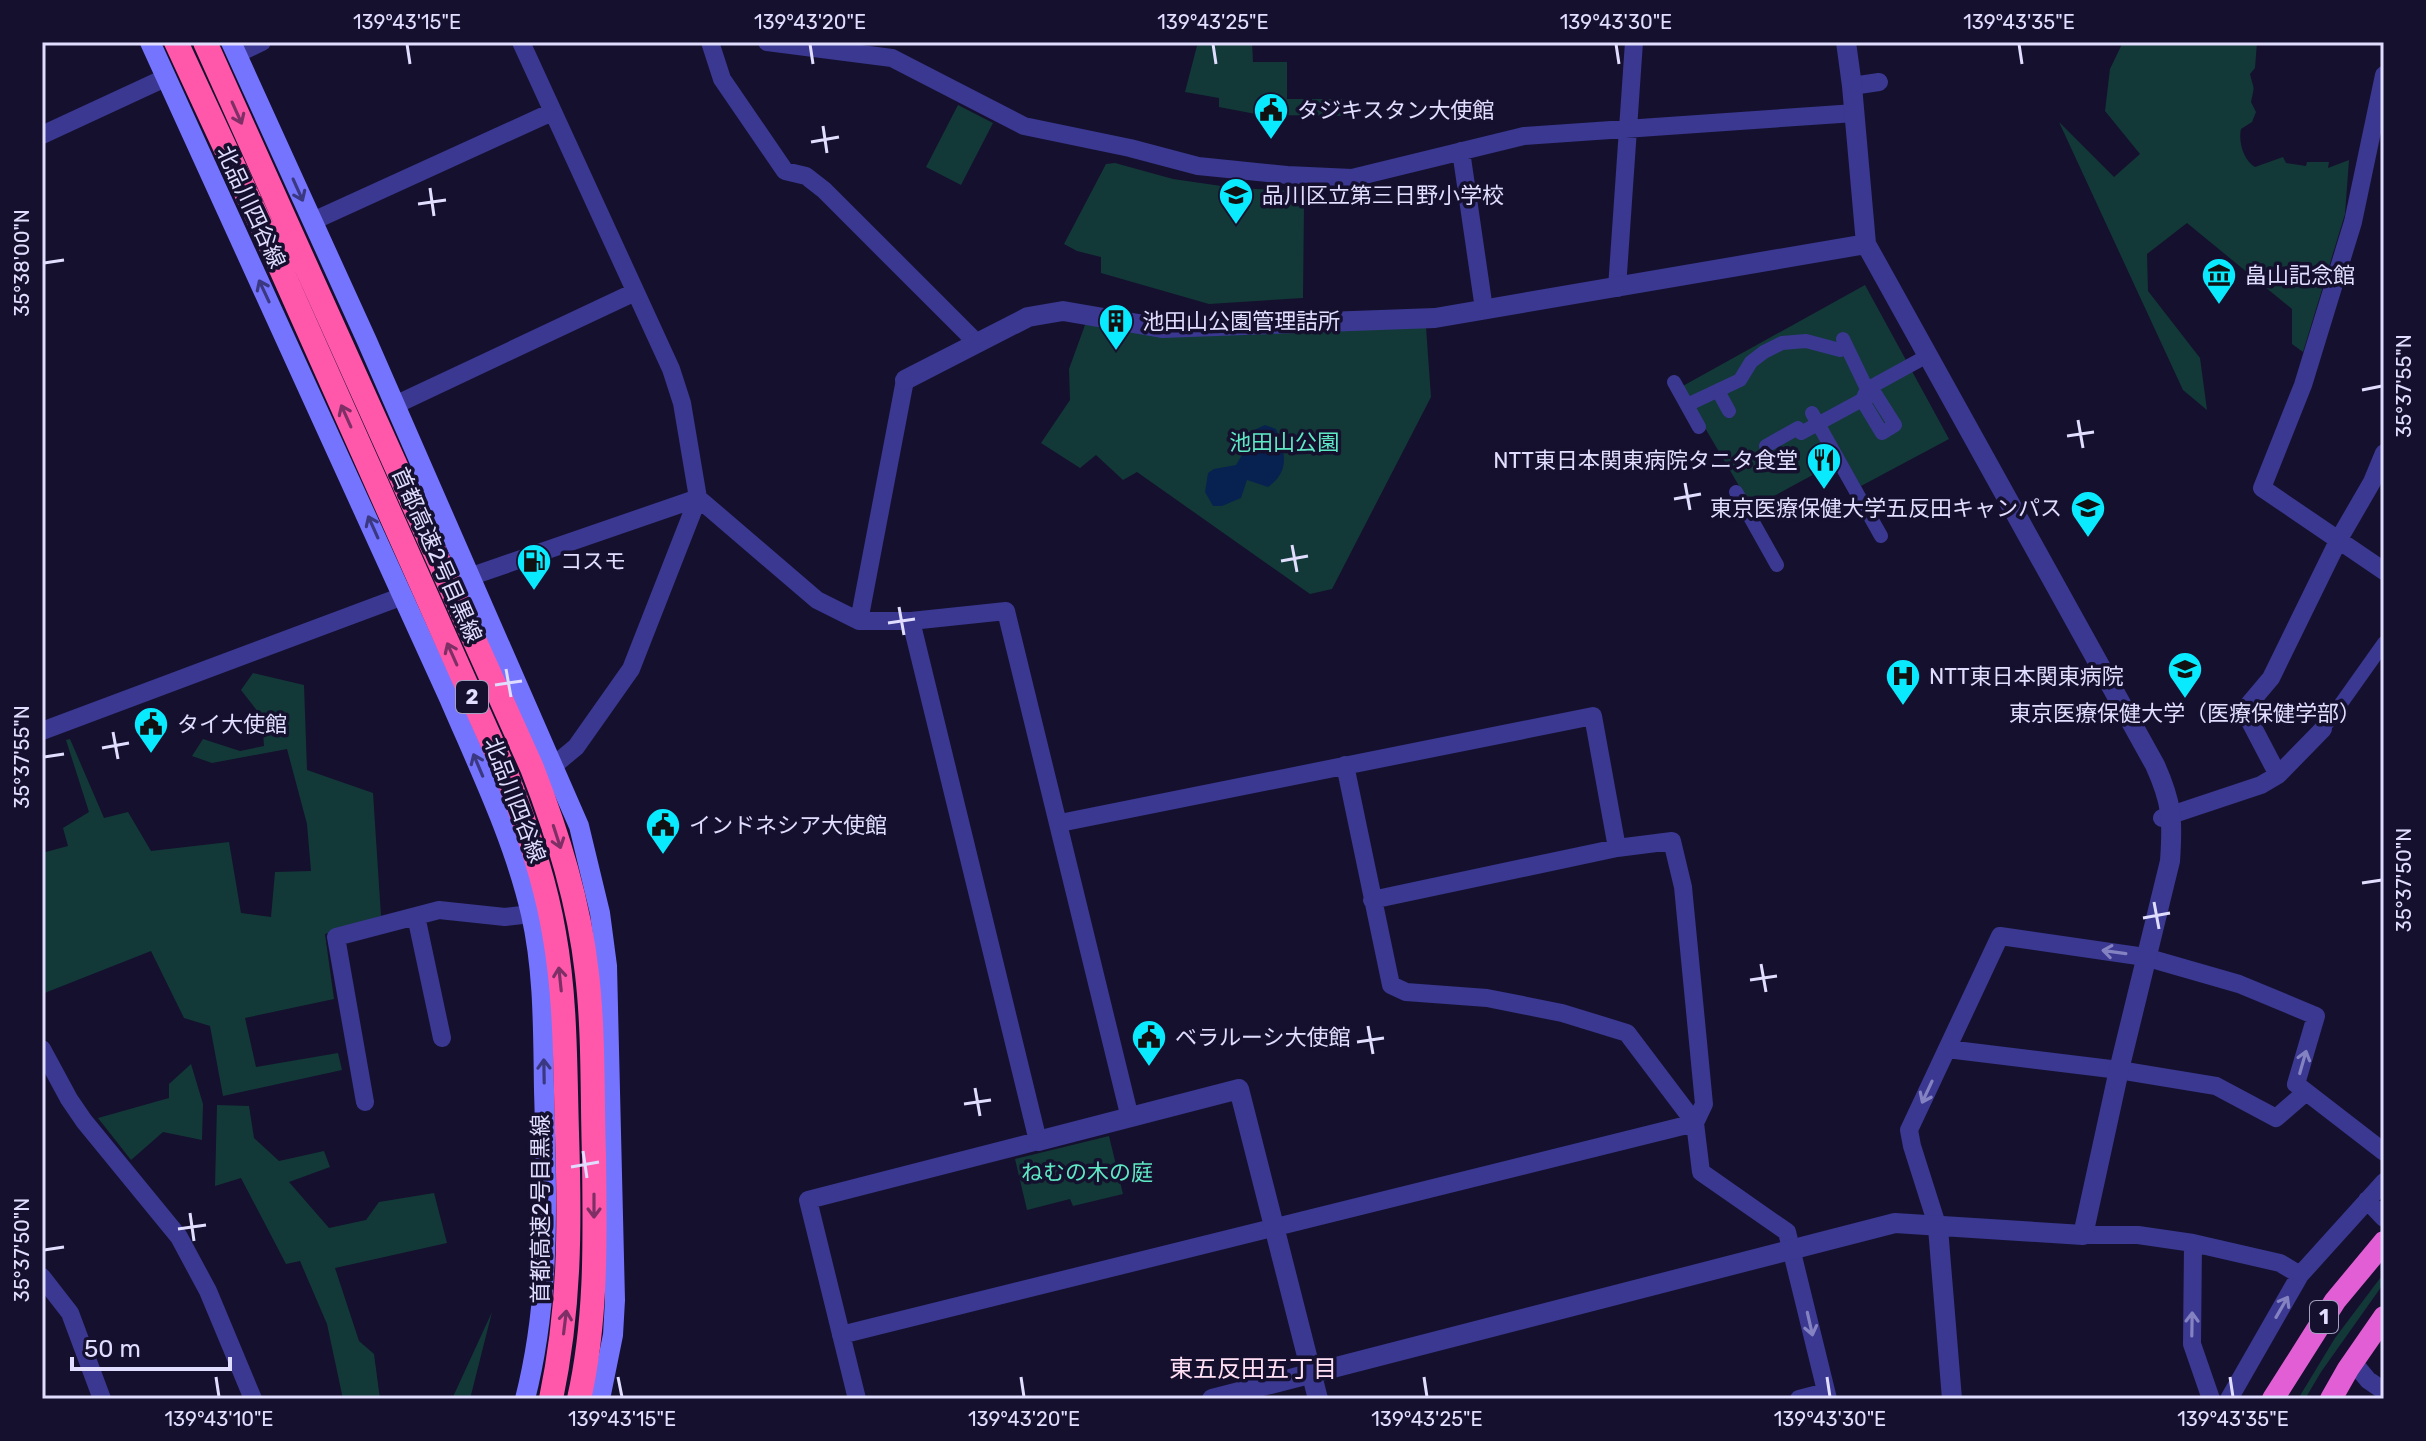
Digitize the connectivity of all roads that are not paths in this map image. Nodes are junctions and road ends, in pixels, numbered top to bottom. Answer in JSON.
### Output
{"nodes":[{"id":1,"x":150,"y":42,"type":"edge"},
{"id":2,"x":176,"y":42,"type":"edge"},
{"id":3,"x":205,"y":42,"type":"edge"},
{"id":4,"x":262,"y":42,"type":"edge"},
{"id":5,"x":521,"y":42,"type":"edge"},
{"id":6,"x":710,"y":42,"type":"edge"},
{"id":7,"x":767,"y":42,"type":"edge"},
{"id":8,"x":1634,"y":42,"type":"edge"},
{"id":9,"x":1846,"y":42,"type":"edge"},
{"id":10,"x":234,"y":48,"type":"edge"},
{"id":11,"x":2384,"y":75,"type":"edge"},
{"id":12,"x":165,"y":78,"type":"junction"},
{"id":13,"x":1879,"y":82,"type":"dead end"},
{"id":14,"x":1852,"y":86,"type":"junction"},
{"id":15,"x":552,"y":112,"type":"junction"},
{"id":16,"x":1855,"y":113,"type":"junction"},
{"id":17,"x":1628,"y":128,"type":"junction"},
{"id":18,"x":42,"y":135,"type":"edge"},
{"id":19,"x":1461,"y":151,"type":"junction"},
{"id":20,"x":313,"y":221,"type":"junction"},
{"id":21,"x":1866,"y":244,"type":"junction"},
{"id":22,"x":1617,"y":288,"type":"junction"},
{"id":23,"x":635,"y":292,"type":"junction"},
{"id":24,"x":1484,"y":309,"type":"junction"},
{"id":25,"x":977,"y":343,"type":"junction"},
{"id":26,"x":1929,"y":355,"type":"junction"},
{"id":27,"x":905,"y":380,"type":"joint"},
{"id":28,"x":1674,"y":382,"type":"dead end"},
{"id":29,"x":1718,"y":391,"type":"junction"},
{"id":30,"x":1865,"y":395,"type":"junction"},
{"id":31,"x":395,"y":405,"type":"junction"},
{"id":32,"x":1687,"y":405,"type":"junction"},
{"id":33,"x":1729,"y":411,"type":"dead end"},
{"id":34,"x":1815,"y":418,"type":"junction"},
{"id":35,"x":1699,"y":427,"type":"dead end"},
{"id":36,"x":1766,"y":446,"type":"dead end"},
{"id":37,"x":2384,"y":453,"type":"edge"},
{"id":38,"x":1736,"y":492,"type":"dead end"},
{"id":39,"x":698,"y":498,"type":"junction"},
{"id":40,"x":1881,"y":536,"type":"dead end"},
{"id":41,"x":2339,"y":539,"type":"junction"},
{"id":42,"x":1777,"y":565,"type":"dead end"},
{"id":43,"x":2384,"y":571,"type":"edge"},
{"id":44,"x":469,"y":577,"type":"junction"},
{"id":45,"x":403,"y":596,"type":"junction"},
{"id":46,"x":859,"y":621,"type":"junction"},
{"id":47,"x":911,"y":621,"type":"junction"},
{"id":48,"x":2384,"y":643,"type":"edge"},
{"id":49,"x":2323,"y":729,"type":"joint"},
{"id":50,"x":42,"y":731,"type":"edge"},
{"id":51,"x":1345,"y":765,"type":"junction"},
{"id":52,"x":552,"y":767,"type":"junction"},
{"id":53,"x":2278,"y":775,"type":"junction"},
{"id":54,"x":2166,"y":817,"type":"junction"},
{"id":55,"x":1060,"y":823,"type":"junction"},
{"id":56,"x":1617,"y":848,"type":"junction"},
{"id":57,"x":1372,"y":900,"type":"junction"},
{"id":58,"x":531,"y":914,"type":"junction"},
{"id":59,"x":416,"y":916,"type":"junction"},
{"id":60,"x":2145,"y":957,"type":"junction"},
{"id":61,"x":442,"y":1038,"type":"dead end"},
{"id":62,"x":42,"y":1049,"type":"edge"},
{"id":63,"x":1947,"y":1049,"type":"junction"},
{"id":64,"x":2119,"y":1070,"type":"junction"},
{"id":65,"x":2306,"y":1092,"type":"junction"},
{"id":66,"x":365,"y":1102,"type":"dead end"},
{"id":67,"x":1130,"y":1118,"type":"junction"},
{"id":68,"x":1695,"y":1123,"type":"junction"},
{"id":69,"x":1038,"y":1141,"type":"junction"},
{"id":70,"x":2384,"y":1152,"type":"edge"},
{"id":71,"x":2384,"y":1182,"type":"edge"},
{"id":72,"x":2367,"y":1200,"type":"junction"},
{"id":73,"x":2384,"y":1218,"type":"edge"},
{"id":74,"x":1276,"y":1227,"type":"junction"},
{"id":75,"x":1938,"y":1228,"type":"junction"},
{"id":76,"x":2083,"y":1235,"type":"junction"},
{"id":77,"x":2384,"y":1242,"type":"edge"},
{"id":78,"x":2193,"y":1243,"type":"junction"},
{"id":79,"x":1793,"y":1250,"type":"junction"},
{"id":80,"x":2300,"y":1275,"type":"junction"},
{"id":81,"x":42,"y":1277,"type":"edge"},
{"id":82,"x":2384,"y":1317,"type":"edge"},
{"id":83,"x":841,"y":1335,"type":"junction"},
{"id":84,"x":2353,"y":1362,"type":"junction"},
{"id":85,"x":1311,"y":1374,"type":"junction"},
{"id":86,"x":2384,"y":1391,"type":"edge"},
{"id":87,"x":1827,"y":1396,"type":"edge"},
{"id":88,"x":102,"y":1399,"type":"edge"},
{"id":89,"x":253,"y":1399,"type":"edge"},
{"id":90,"x":525,"y":1399,"type":"edge"},
{"id":91,"x":551,"y":1399,"type":"edge"},
{"id":92,"x":579,"y":1399,"type":"edge"},
{"id":93,"x":600,"y":1399,"type":"edge"},
{"id":94,"x":857,"y":1399,"type":"edge"},
{"id":95,"x":1212,"y":1399,"type":"edge"},
{"id":96,"x":1318,"y":1399,"type":"edge"},
{"id":97,"x":1799,"y":1399,"type":"edge"},
{"id":98,"x":1952,"y":1399,"type":"edge"},
{"id":99,"x":2211,"y":1399,"type":"edge"},
{"id":100,"x":2229,"y":1399,"type":"edge"},
{"id":101,"x":2273,"y":1399,"type":"edge"},
{"id":102,"x":2331,"y":1399,"type":"edge"}],
"edges":[{"from":1,"to":12,"type":"main road","name":"北品川四谷線"},
{"from":91,"to":2,"type":"highway","name":"首都高速2号目黒線","number":"2","one_way":true},
{"from":3,"to":92,"type":"highway","name":"首都高速2号目黒線","number":"2","one_way":true},
{"from":4,"to":10,"type":"street"},
{"from":5,"to":15,"type":"street"},
{"from":6,"to":25,"type":"street"},
{"from":7,"to":19,"type":"street"},
{"from":8,"to":17,"type":"street"},
{"from":9,"to":14,"type":"street"},
{"from":10,"to":20,"type":"main road","name":"北品川四谷線","one_way":true},
{"from":11,"to":41,"type":"street"},
{"from":12,"to":18,"type":"street"},
{"from":45,"to":12,"type":"main road","name":"北品川四谷線","one_way":true},
{"from":13,"to":14,"type":"street"},
{"from":14,"to":16,"type":"street"},
{"from":15,"to":20,"type":"street"},
{"from":15,"to":23,"type":"street"},
{"from":16,"to":17,"type":"street"},
{"from":16,"to":21,"type":"street"},
{"from":17,"to":19,"type":"street"},
{"from":17,"to":22,"type":"street"},
{"from":19,"to":24,"type":"street"},
{"from":20,"to":31,"type":"main road","name":"北品川四谷線"},
{"from":21,"to":22,"type":"street"},
{"from":21,"to":26,"type":"street"},
{"from":22,"to":24,"type":"street"},
{"from":23,"to":31,"type":"street"},
{"from":23,"to":39,"type":"street"},
{"from":24,"to":25,"type":"street"},
{"from":25,"to":27,"type":"street"},
{"from":26,"to":30,"type":"street"},
{"from":26,"to":54,"type":"street"},
{"from":27,"to":46,"type":"street"},
{"from":28,"to":32,"type":"street"},
{"from":29,"to":30,"type":"street"},
{"from":29,"to":32,"type":"street"},
{"from":29,"to":33,"type":"street"},
{"from":30,"to":34,"type":"street"},
{"from":31,"to":44,"type":"main road","name":"北品川四谷線"},
{"from":32,"to":35,"type":"street"},
{"from":34,"to":36,"type":"street"},
{"from":34,"to":40,"type":"street"},
{"from":37,"to":41,"type":"street"},
{"from":38,"to":42,"type":"street"},
{"from":39,"to":44,"type":"street"},
{"from":39,"to":46,"type":"street"},
{"from":39,"to":52,"type":"street"},
{"from":41,"to":43,"type":"street"},
{"from":41,"to":53,"type":"street"},
{"from":44,"to":52,"type":"main road","name":"北品川四谷線"},
{"from":45,"to":50,"type":"street"},
{"from":58,"to":45,"type":"main road","name":"北品川四谷線","one_way":true},
{"from":46,"to":47,"type":"street"},
{"from":47,"to":55,"type":"street"},
{"from":47,"to":69,"type":"street"},
{"from":48,"to":49,"type":"street"},
{"from":49,"to":53,"type":"street"},
{"from":51,"to":55,"type":"street"},
{"from":51,"to":56,"type":"street"},
{"from":51,"to":57,"type":"street"},
{"from":52,"to":93,"type":"main road","name":"北品川四谷線"},
{"from":53,"to":54,"type":"street"},
{"from":54,"to":60,"type":"street"},
{"from":55,"to":67,"type":"street"},
{"from":56,"to":57,"type":"street"},
{"from":56,"to":68,"type":"street"},
{"from":57,"to":68,"type":"street"},
{"from":58,"to":59,"type":"street"},
{"from":90,"to":58,"type":"main road","name":"北品川四谷線","one_way":true},
{"from":59,"to":61,"type":"street"},
{"from":59,"to":66,"type":"street"},
{"from":60,"to":63,"type":"street","one_way":true},
{"from":60,"to":64,"type":"street"},
{"from":65,"to":60,"type":"street","one_way":true},
{"from":62,"to":89,"type":"street"},
{"from":63,"to":64,"type":"street"},
{"from":63,"to":75,"type":"street","one_way":true},
{"from":64,"to":65,"type":"street"},
{"from":64,"to":76,"type":"street"},
{"from":65,"to":70,"type":"street"},
{"from":67,"to":69,"type":"street"},
{"from":67,"to":74,"type":"street"},
{"from":68,"to":74,"type":"street"},
{"from":68,"to":79,"type":"street"},
{"from":69,"to":83,"type":"street"},
{"from":71,"to":72,"type":"street"},
{"from":72,"to":73,"type":"street"},
{"from":72,"to":80,"type":"street"},
{"from":74,"to":83,"type":"street"},
{"from":74,"to":85,"type":"street"},
{"from":75,"to":76,"type":"street"},
{"from":75,"to":79,"type":"street"},
{"from":75,"to":98,"type":"street"},
{"from":76,"to":78,"type":"street"},
{"from":77,"to":101,"type":"highway","number":"1"},
{"from":78,"to":80,"type":"street"},
{"from":99,"to":78,"type":"street","one_way":true},
{"from":79,"to":85,"type":"street"},
{"from":79,"to":87,"type":"street","one_way":true},
{"from":100,"to":80,"type":"street","one_way":true},
{"from":81,"to":88,"type":"street"},
{"from":82,"to":84,"type":"highway","number":"1"},
{"from":83,"to":94,"type":"street"},
{"from":84,"to":86,"type":"street"},
{"from":84,"to":102,"type":"highway","number":"1"},
{"from":85,"to":95,"type":"street"},
{"from":85,"to":96,"type":"street"},
{"from":87,"to":97,"type":"street"}]}
